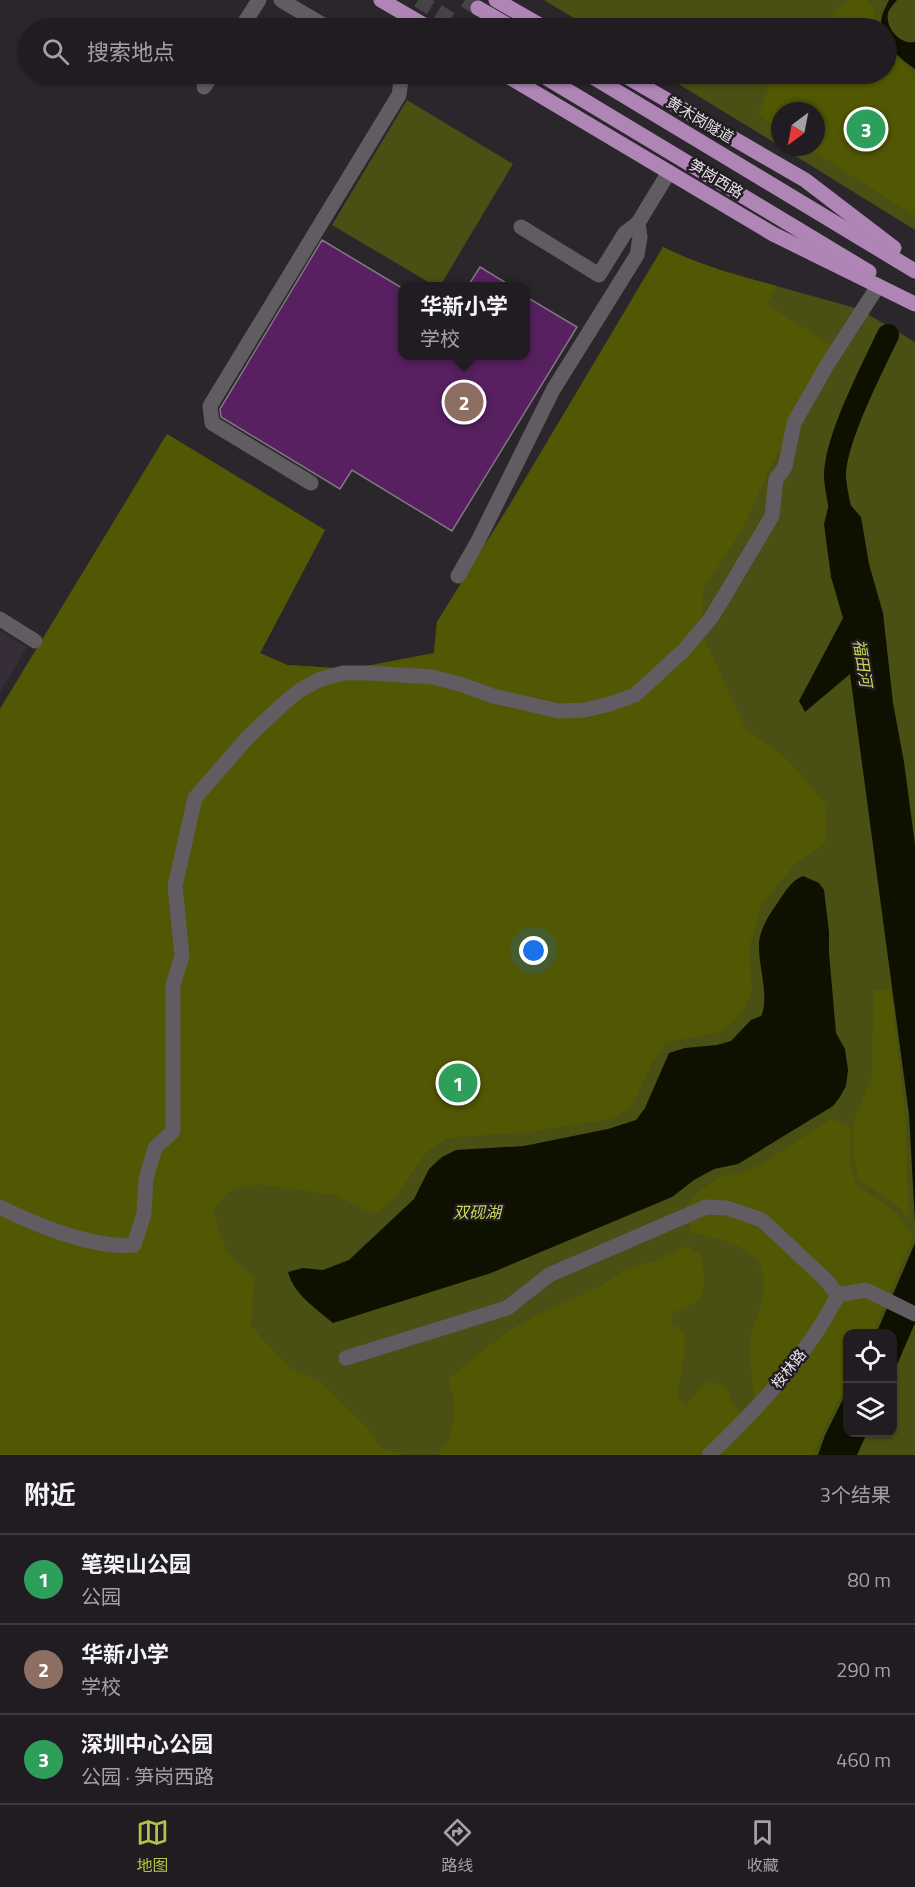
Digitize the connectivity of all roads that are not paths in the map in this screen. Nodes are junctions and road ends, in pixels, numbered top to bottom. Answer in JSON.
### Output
{"nodes":[{"id":1,"x":259,"y":0,"type":"edge"},
{"id":2,"x":281,"y":0,"type":"edge"},
{"id":3,"x":381,"y":0,"type":"edge"},
{"id":4,"x":496,"y":0,"type":"edge"},
{"id":5,"x":478,"y":8,"type":"tunnel mouth"},
{"id":6,"x":247,"y":18,"type":"edge"},
{"id":7,"x":311,"y":18,"type":"edge"},
{"id":8,"x":409,"y":18,"type":"edge"},
{"id":9,"x":496,"y":18,"type":"edge"},
{"id":10,"x":528,"y":18,"type":"edge"},
{"id":11,"x":206,"y":84,"type":"edge"},
{"id":12,"x":401,"y":84,"type":"edge"},
{"id":13,"x":521,"y":84,"type":"edge"},
{"id":14,"x":557,"y":84,"type":"edge"},
{"id":15,"x":605,"y":84,"type":"edge"},
{"id":16,"x":639,"y":84,"type":"edge"},
{"id":17,"x":204,"y":87,"type":"dead end"},
{"id":18,"x":669,"y":172,"type":"junction"},
{"id":19,"x":638,"y":223,"type":"junction"},
{"id":20,"x":521,"y":227,"type":"dead end"},
{"id":21,"x":915,"y":265,"type":"edge"},
{"id":22,"x":915,"y":271,"type":"edge"},
{"id":23,"x":878,"y":286,"type":"junction"},
{"id":24,"x":915,"y":302,"type":"edge"},
{"id":25,"x":311,"y":483,"type":"dead end"},
{"id":26,"x":458,"y":576,"type":"dead end"},
{"id":27,"x":0,"y":619,"type":"edge"},
{"id":28,"x":35,"y":641,"type":"dead end"},
{"id":29,"x":0,"y":1207,"type":"edge"},
{"id":30,"x":838,"y":1295,"type":"junction"},
{"id":31,"x":915,"y":1314,"type":"edge"},
{"id":32,"x":346,"y":1358,"type":"dead end"},
{"id":33,"x":709,"y":1455,"type":"edge"}],
"edges":[{"from":1,"to":6,"type":"street"},
{"from":2,"to":7,"type":"street"},
{"from":3,"to":8,"type":"main road"},
{"from":4,"to":10,"type":"main road"},
{"from":5,"to":9,"type":"main road"},
{"from":11,"to":17,"type":"street"},
{"from":12,"to":25,"type":"street"},
{"from":13,"to":18,"type":"main road","name":"笋岗西路"},
{"from":14,"to":24,"type":"main road","name":"笋岗西路"},
{"from":15,"to":22,"type":"main road","name":"黄木岗隧道"},
{"from":16,"to":21,"type":"main road"},
{"from":18,"to":19,"type":"street"},
{"from":18,"to":23,"type":"main road","name":"笋岗西路"},
{"from":19,"to":20,"type":"street"},
{"from":19,"to":26,"type":"street"},
{"from":23,"to":24,"type":"main road","name":"笋岗西路"},
{"from":23,"to":29,"type":"street"},
{"from":27,"to":28,"type":"street"},
{"from":30,"to":31,"type":"street"},
{"from":30,"to":32,"type":"street"},
{"from":30,"to":33,"type":"street","name":"桉林路"}]}
